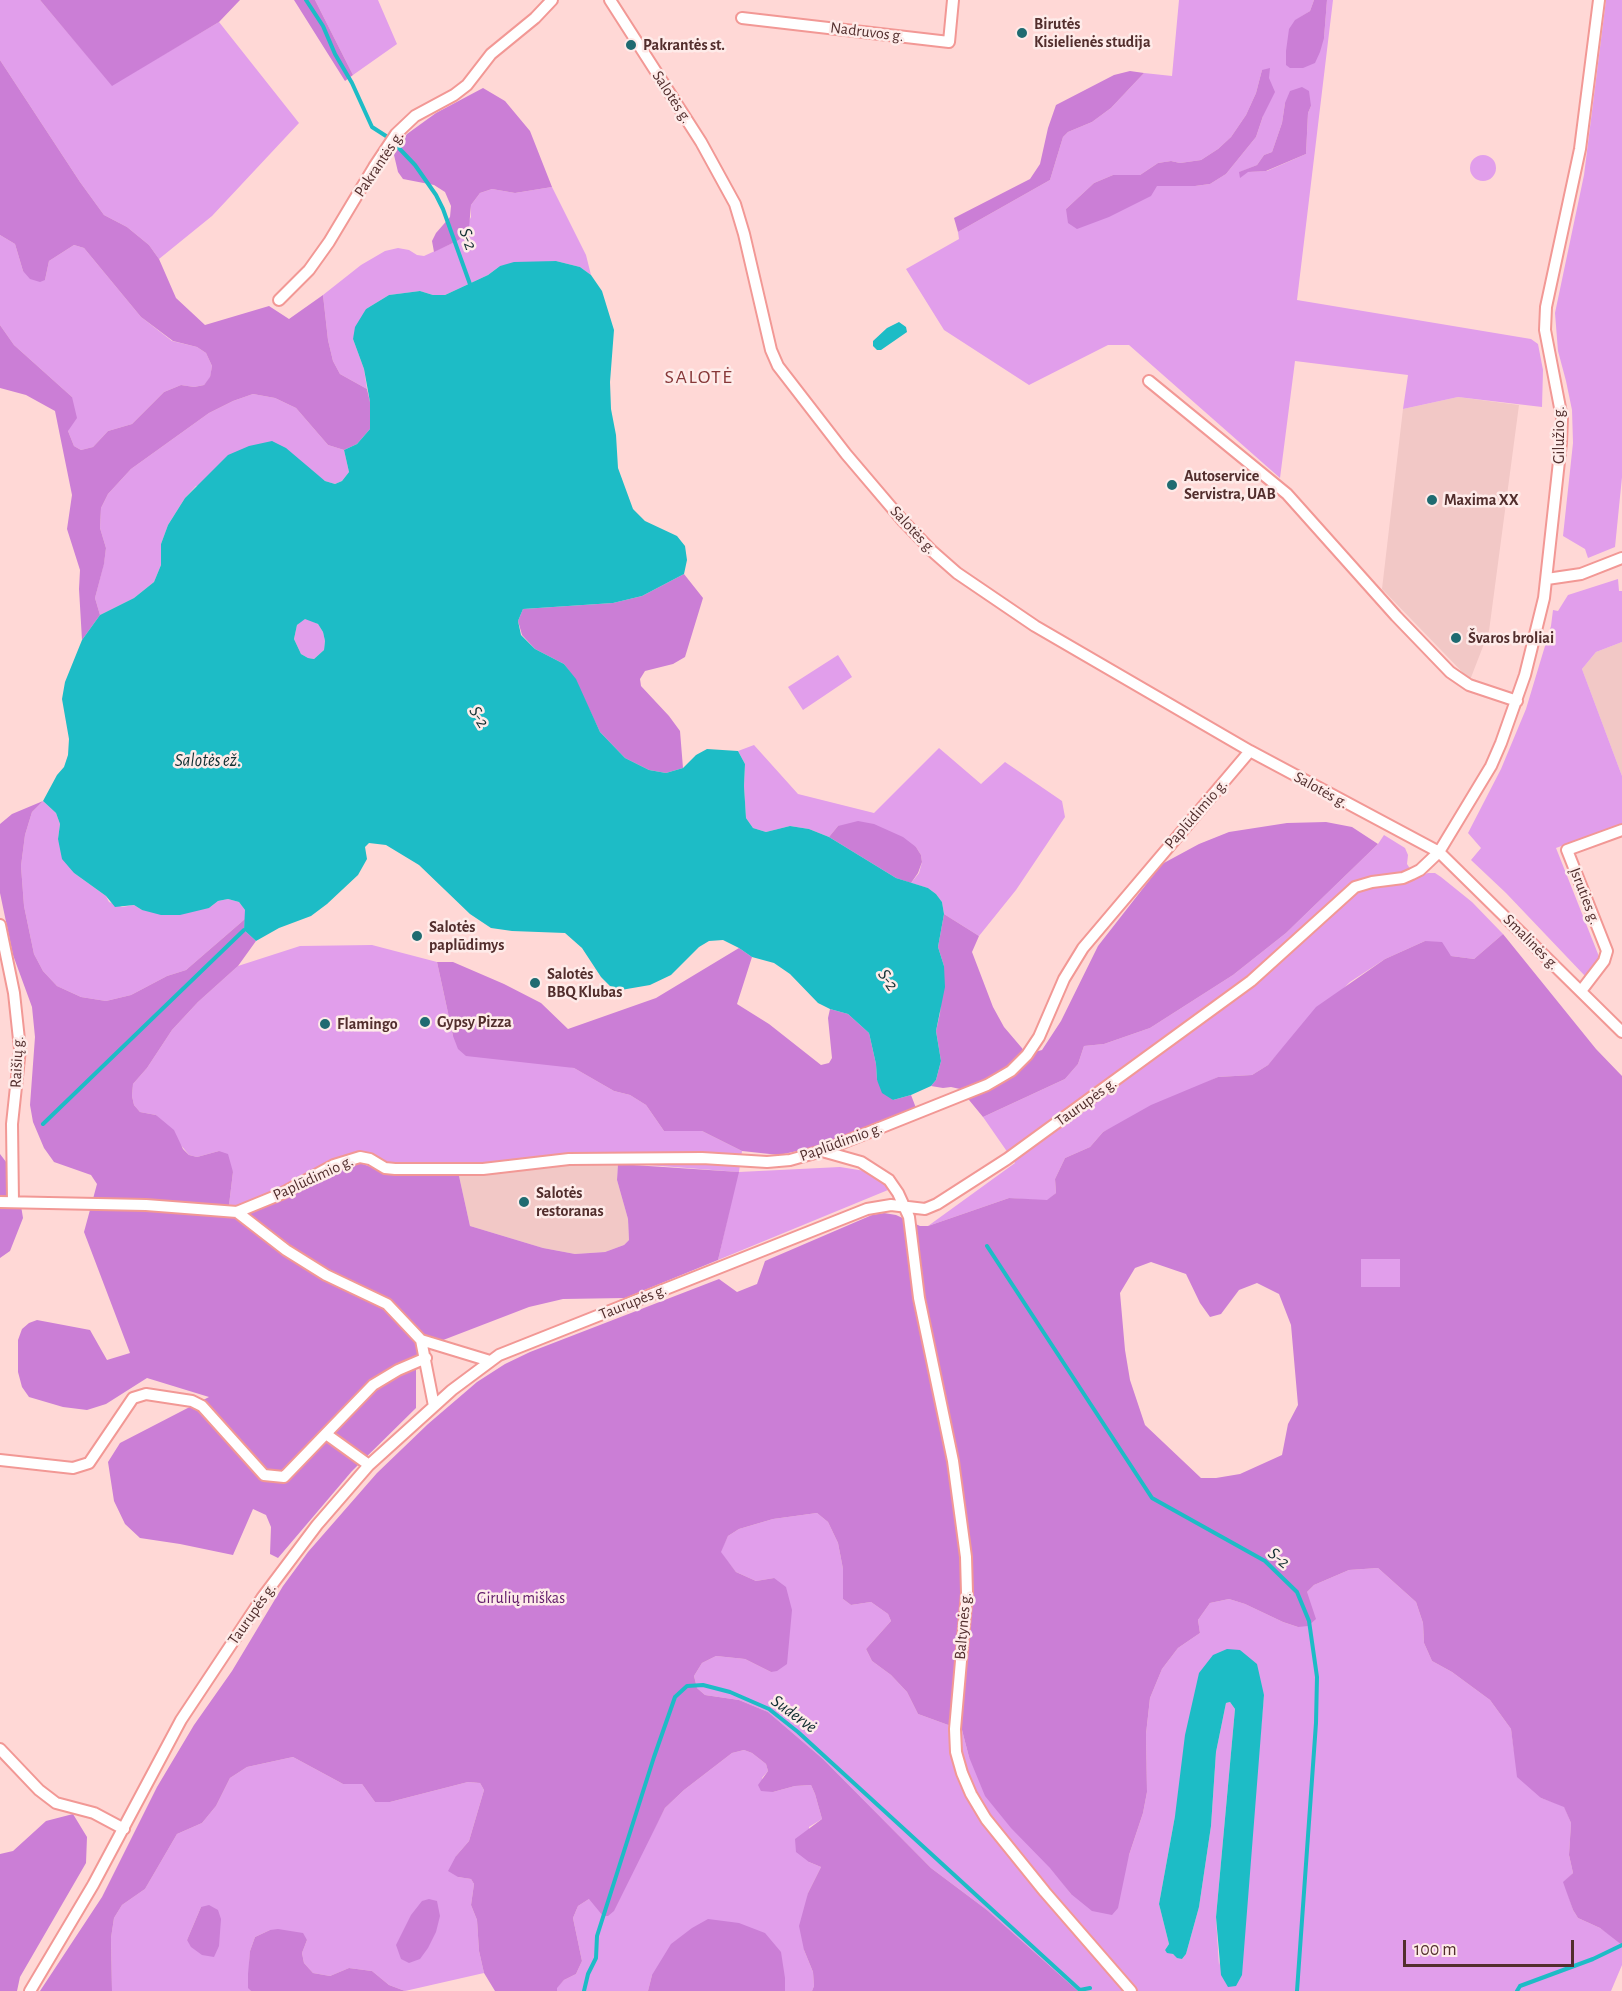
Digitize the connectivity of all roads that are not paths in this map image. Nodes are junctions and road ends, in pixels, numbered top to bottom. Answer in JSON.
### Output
{"nodes":[{"id":1,"x":552,"y":0,"type":"edge"},
{"id":2,"x":610,"y":0,"type":"edge"},
{"id":3,"x":953,"y":0,"type":"edge"},
{"id":4,"x":1599,"y":0,"type":"edge"},
{"id":5,"x":742,"y":18,"type":"dead end"},
{"id":6,"x":279,"y":300,"type":"dead end"},
{"id":7,"x":1149,"y":381,"type":"dead end"},
{"id":8,"x":1622,"y":558,"type":"edge"},
{"id":9,"x":1547,"y":579,"type":"junction"},
{"id":10,"x":1517,"y":701,"type":"junction"},
{"id":11,"x":1250,"y":751,"type":"junction"},
{"id":12,"x":1622,"y":830,"type":"edge"},
{"id":13,"x":1439,"y":852,"type":"junction"},
{"id":14,"x":0,"y":925,"type":"edge"},
{"id":15,"x":1581,"y":991,"type":"junction"},
{"id":16,"x":1622,"y":1032,"type":"edge"},
{"id":17,"x":822,"y":1151,"type":"junction"},
{"id":18,"x":0,"y":1202,"type":"edge"},
{"id":19,"x":13,"y":1202,"type":"junction"},
{"id":20,"x":905,"y":1207,"type":"junction"},
{"id":21,"x":237,"y":1212,"type":"junction"},
{"id":22,"x":421,"y":1340,"type":"junction"},
{"id":23,"x":426,"y":1358,"type":"junction"},
{"id":24,"x":490,"y":1360,"type":"junction"},
{"id":25,"x":434,"y":1406,"type":"junction"},
{"id":26,"x":326,"y":1434,"type":"junction"},
{"id":27,"x":0,"y":1460,"type":"edge"},
{"id":28,"x":369,"y":1465,"type":"junction"},
{"id":29,"x":0,"y":1749,"type":"edge"},
{"id":30,"x":124,"y":1828,"type":"junction"},
{"id":31,"x":30,"y":1991,"type":"edge"},
{"id":32,"x":1131,"y":1991,"type":"edge"}],
"edges":[{"from":1,"to":6,"type":"street","name":"Pakrantės g."},
{"from":2,"to":11,"type":"street","name":"Salotės g."},
{"from":3,"to":5,"type":"street","name":"Nadruvos g."},
{"from":4,"to":9,"type":"street","name":"Gilužio g."},
{"from":7,"to":10,"type":"street"},
{"from":8,"to":9,"type":"street"},
{"from":9,"to":10,"type":"street","name":"Gilužio g."},
{"from":10,"to":13,"type":"street","name":"Gilužio g."},
{"from":11,"to":13,"type":"street","name":"Salotės g."},
{"from":11,"to":17,"type":"street","name":"Paplūdimio g."},
{"from":12,"to":15,"type":"street","name":"Įsruties g."},
{"from":13,"to":15,"type":"street","name":"Smalinės g."},
{"from":13,"to":20,"type":"street","name":"Taurupės g."},
{"from":14,"to":19,"type":"street","name":"Raišių g."},
{"from":15,"to":16,"type":"street","name":"Smalinės g."},
{"from":17,"to":20,"type":"street","name":"Baltynės g."},
{"from":17,"to":21,"type":"street","name":"Paplūdimio g."},
{"from":18,"to":19,"type":"street"},
{"from":19,"to":21,"type":"street"},
{"from":20,"to":24,"type":"street","name":"Taurupės g."},
{"from":20,"to":32,"type":"street","name":"Baltynės g."},
{"from":21,"to":22,"type":"street"},
{"from":22,"to":23,"type":"street"},
{"from":22,"to":24,"type":"street"},
{"from":23,"to":25,"type":"street"},
{"from":23,"to":26,"type":"street"},
{"from":24,"to":25,"type":"street","name":"Taurupės g."},
{"from":25,"to":28,"type":"street","name":"Taurupės g."},
{"from":26,"to":27,"type":"street"},
{"from":26,"to":28,"type":"street"},
{"from":28,"to":30,"type":"street","name":"Taurupės g."},
{"from":29,"to":30,"type":"street"},
{"from":30,"to":31,"type":"street","name":"Taurupės g."}]}
